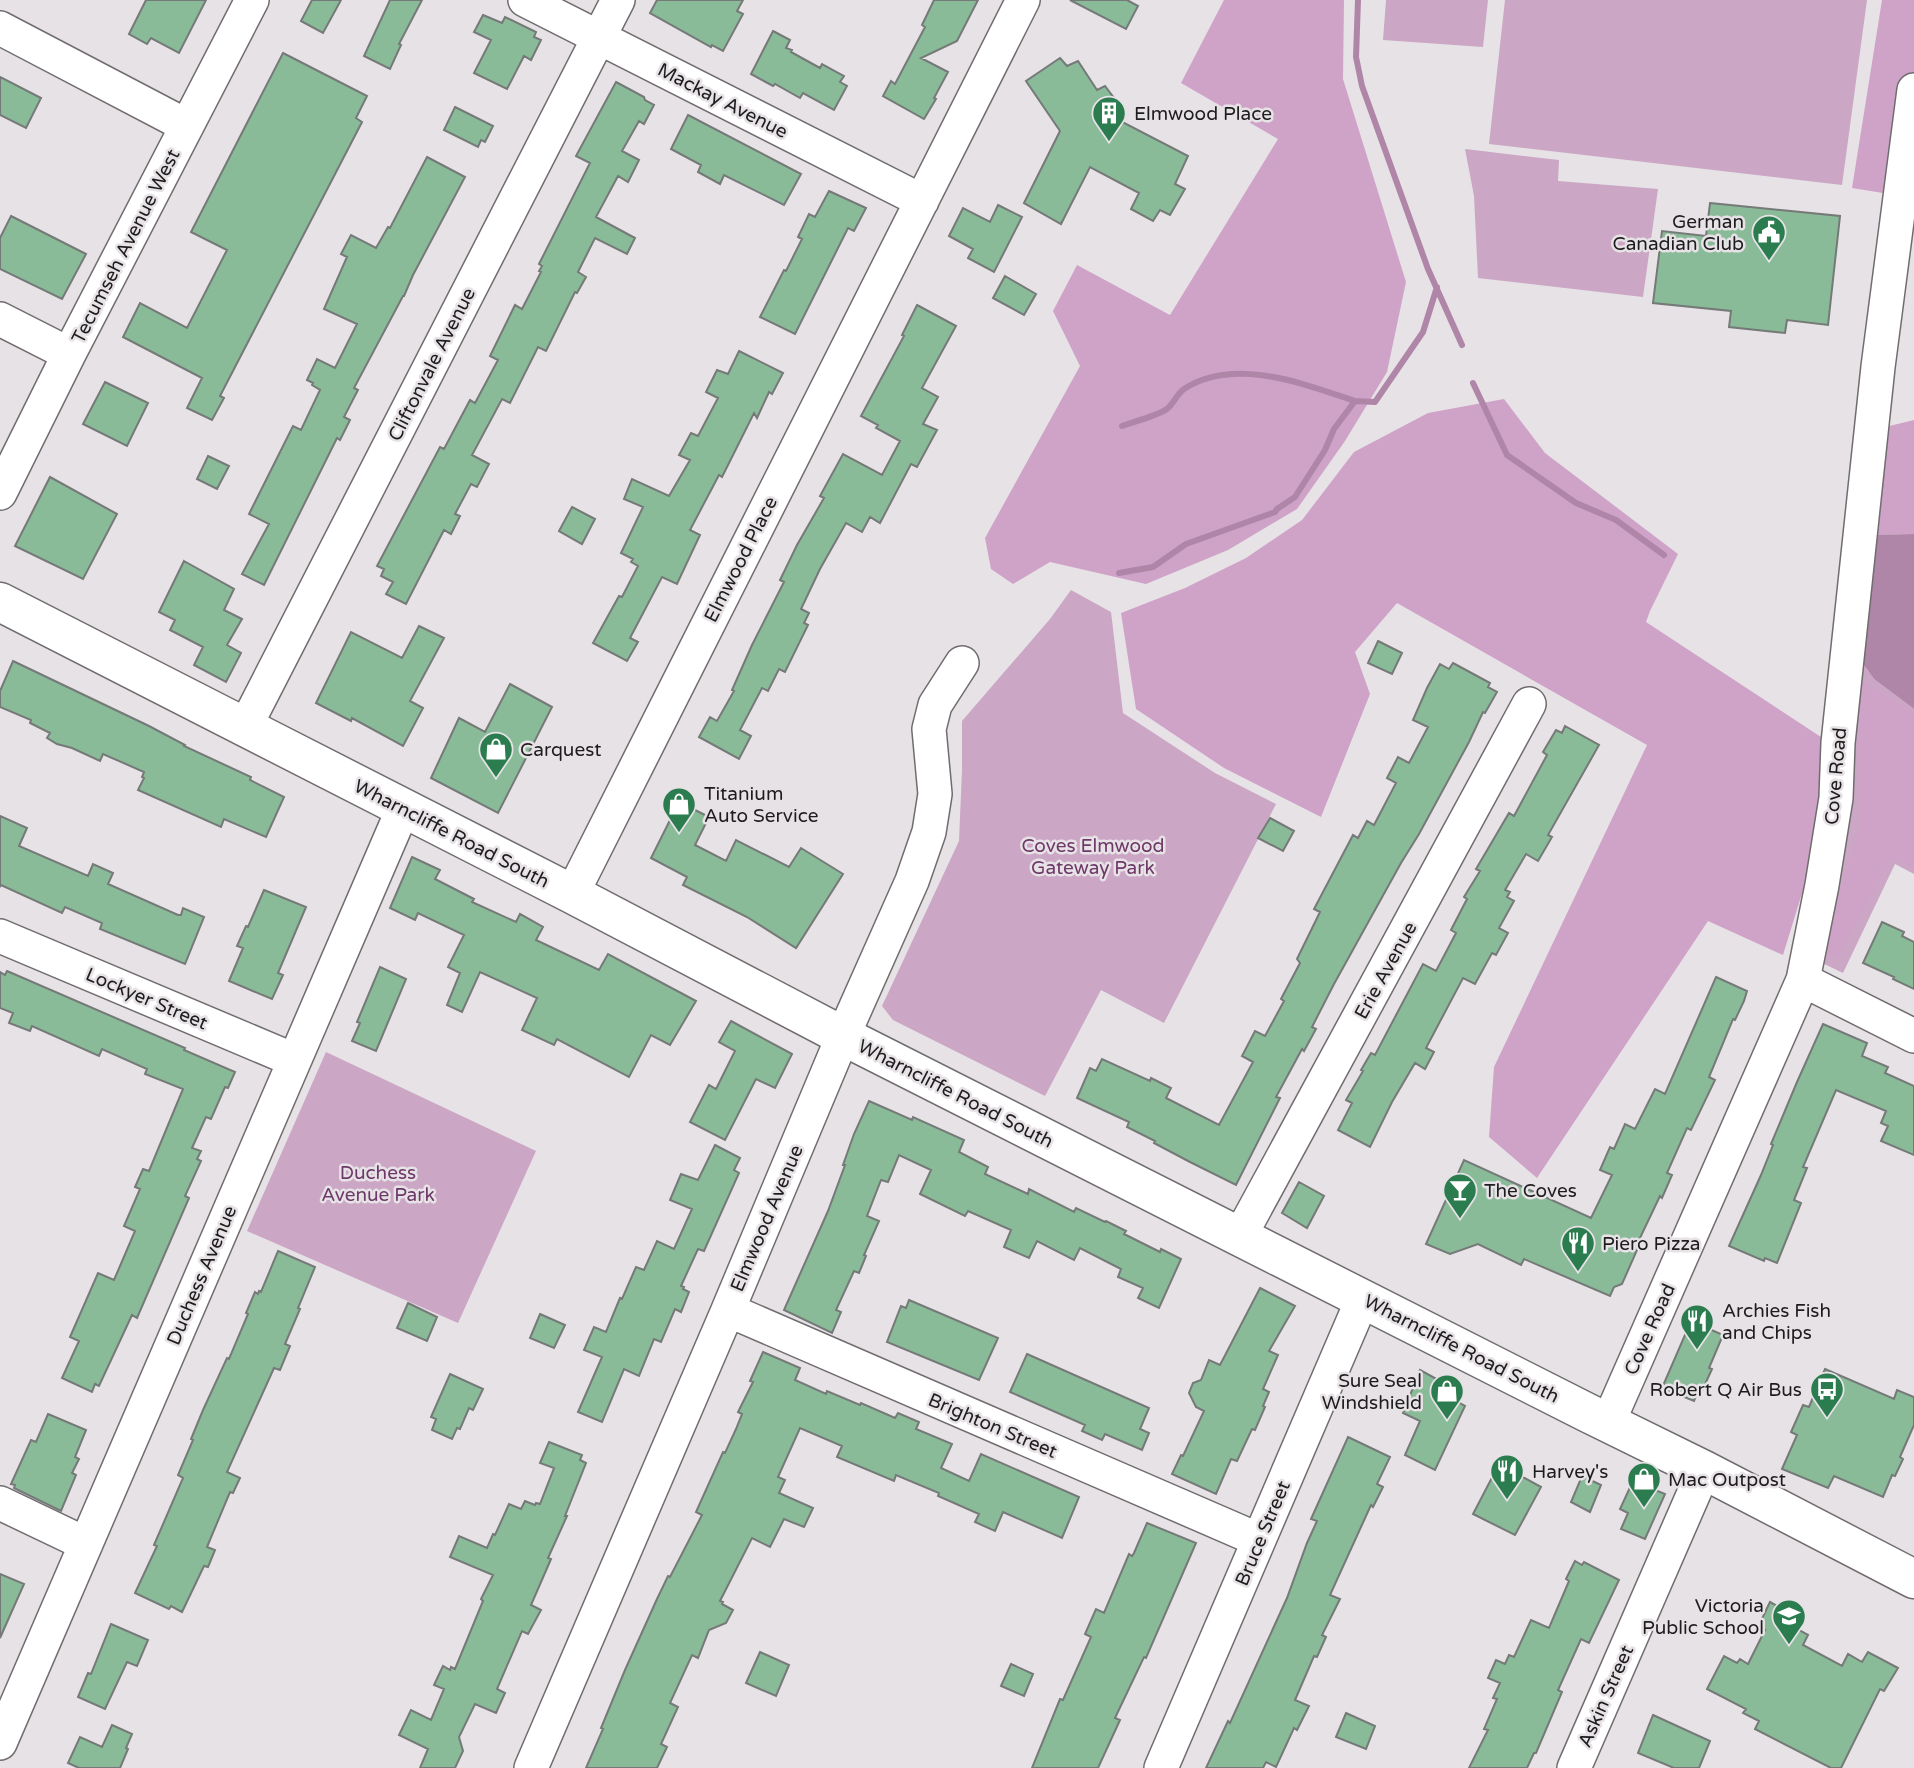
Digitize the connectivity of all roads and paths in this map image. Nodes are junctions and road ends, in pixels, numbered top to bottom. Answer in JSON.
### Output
{"nodes":[{"id":1,"x":252,"y":0,"type":"edge"},
{"id":2,"x":525,"y":0,"type":"edge"},
{"id":3,"x":618,"y":0,"type":"edge"},
{"id":4,"x":1023,"y":0,"type":"edge"},
{"id":5,"x":0,"y":28,"type":"edge"},
{"id":6,"x":599,"y":37,"type":"junction"},
{"id":7,"x":1914,"y":90,"type":"edge"},
{"id":8,"x":187,"y":126,"type":"junction"},
{"id":9,"x":922,"y":201,"type":"junction"},
{"id":10,"x":0,"y":319,"type":"edge"},
{"id":11,"x":69,"y":354,"type":"junction"},
{"id":12,"x":0,"y":493,"type":"edge"},
{"id":13,"x":0,"y":602,"type":"edge"},
{"id":14,"x":962,"y":663,"type":"dead end"},
{"id":15,"x":1529,"y":704,"type":"dead end"},
{"id":16,"x":245,"y":727,"type":"junction"},
{"id":17,"x":403,"y":809,"type":"junction"},
{"id":18,"x":572,"y":894,"type":"junction"},
{"id":19,"x":0,"y":936,"type":"edge"},
{"id":20,"x":1803,"y":980,"type":"junction"},
{"id":21,"x":843,"y":1036,"type":"junction"},
{"id":22,"x":1914,"y":1036,"type":"edge"},
{"id":23,"x":294,"y":1060,"type":"junction"},
{"id":24,"x":1240,"y":1236,"type":"junction"},
{"id":25,"x":1363,"y":1298,"type":"junction"},
{"id":26,"x":728,"y":1310,"type":"junction"},
{"id":27,"x":1608,"y":1423,"type":"junction"},
{"id":28,"x":1704,"y":1469,"type":"junction"},
{"id":29,"x":0,"y":1503,"type":"edge"},
{"id":30,"x":1259,"y":1540,"type":"junction"},
{"id":31,"x":86,"y":1544,"type":"junction"},
{"id":32,"x":1914,"y":1578,"type":"edge"},
{"id":33,"x":0,"y":1743,"type":"edge"},
{"id":34,"x":531,"y":1768,"type":"edge"},
{"id":35,"x":1161,"y":1768,"type":"edge"},
{"id":36,"x":1574,"y":1768,"type":"edge"}],
"edges":[{"from":1,"to":8,"type":"street","name":"Tecumseh Avenue West"},
{"from":2,"to":6,"type":"street","name":"Mackay Avenue"},
{"from":3,"to":6,"type":"street","name":"Cliftonvale Avenue"},
{"from":4,"to":9,"type":"street","name":"Elmwood Place"},
{"from":5,"to":8,"type":"street"},
{"from":6,"to":9,"type":"street","name":"Mackay Avenue"},
{"from":6,"to":16,"type":"street","name":"Cliftonvale Avenue"},
{"from":7,"to":20,"type":"street","name":"Cove Road"},
{"from":8,"to":11,"type":"street","name":"Tecumseh Avenue West"},
{"from":9,"to":18,"type":"street","name":"Elmwood Place"},
{"from":10,"to":11,"type":"street"},
{"from":11,"to":12,"type":"street","name":"Tecumseh Avenue West"},
{"from":13,"to":16,"type":"main road","name":"Wharncliffe Road South"},
{"from":14,"to":21,"type":"street","name":"Elmwood Avenue"},
{"from":15,"to":24,"type":"street","name":"Erie Avenue"},
{"from":16,"to":17,"type":"main road","name":"Wharncliffe Road South"},
{"from":17,"to":18,"type":"main road","name":"Wharncliffe Road South"},
{"from":17,"to":23,"type":"street","name":"Duchess Avenue"},
{"from":18,"to":21,"type":"main road","name":"Wharncliffe Road South"},
{"from":19,"to":23,"type":"street","name":"Lockyer Street"},
{"from":20,"to":22,"type":"street"},
{"from":20,"to":27,"type":"street","name":"Cove Road"},
{"from":21,"to":24,"type":"main road","name":"Wharncliffe Road South"},
{"from":21,"to":26,"type":"street","name":"Elmwood Avenue"},
{"from":23,"to":31,"type":"street","name":"Duchess Avenue"},
{"from":24,"to":25,"type":"main road","name":"Wharncliffe Road South"},
{"from":25,"to":27,"type":"main road","name":"Wharncliffe Road South"},
{"from":25,"to":30,"type":"street","name":"Bruce Street"},
{"from":26,"to":30,"type":"street","name":"Brighton Street"},
{"from":26,"to":34,"type":"street","name":"Elmwood Avenue"},
{"from":27,"to":28,"type":"main road","name":"Wharncliffe Road South"},
{"from":28,"to":32,"type":"main road","name":"Wharncliffe Road South"},
{"from":28,"to":36,"type":"street","name":"Askin Street"},
{"from":29,"to":31,"type":"street"},
{"from":30,"to":35,"type":"street","name":"Bruce Street"},
{"from":31,"to":33,"type":"street","name":"Duchess Avenue"}]}
